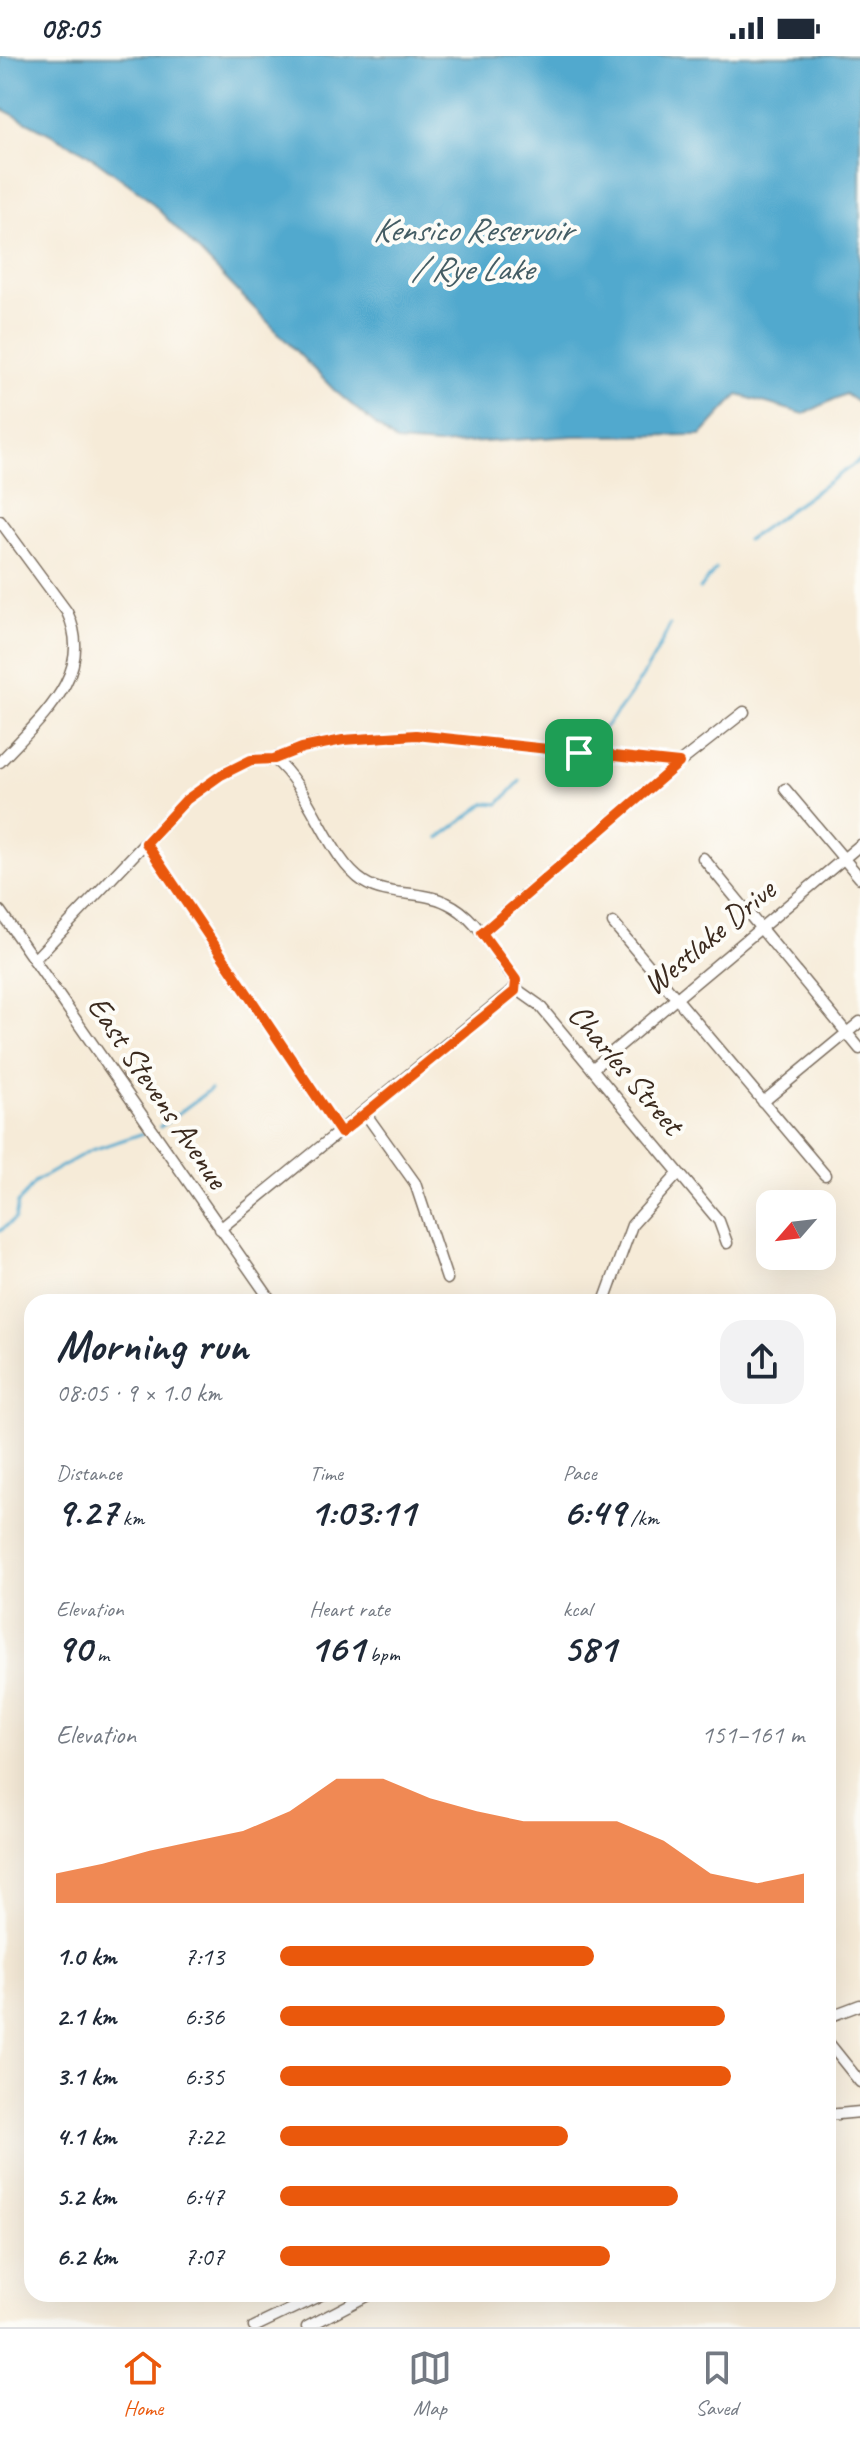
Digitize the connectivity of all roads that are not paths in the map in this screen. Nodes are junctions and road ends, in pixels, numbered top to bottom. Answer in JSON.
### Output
{"nodes":[{"id":1,"x":0,"y":521,"type":"edge"},
{"id":2,"x":744,"y":712,"type":"dead end"},
{"id":3,"x":274,"y":759,"type":"junction"},
{"id":4,"x":0,"y":762,"type":"edge"},
{"id":5,"x":679,"y":763,"type":"junction"},
{"id":6,"x":785,"y":789,"type":"dead end"},
{"id":7,"x":146,"y":843,"type":"junction"},
{"id":8,"x":860,"y":845,"type":"edge"},
{"id":9,"x":703,"y":858,"type":"dead end"},
{"id":10,"x":844,"y":859,"type":"junction"},
{"id":11,"x":860,"y":878,"type":"edge"},
{"id":12,"x":0,"y":911,"type":"edge"},
{"id":13,"x":613,"y":923,"type":"dead end"},
{"id":14,"x":760,"y":928,"type":"junction"},
{"id":15,"x":482,"y":933,"type":"junction"},
{"id":16,"x":34,"y":960,"type":"junction"},
{"id":17,"x":515,"y":988,"type":"junction"},
{"id":18,"x":676,"y":999,"type":"junction"},
{"id":19,"x":860,"y":1022,"type":"edge"},
{"id":20,"x":847,"y":1033,"type":"junction"},
{"id":21,"x":860,"y":1049,"type":"edge"},
{"id":22,"x":592,"y":1069,"type":"junction"},
{"id":23,"x":763,"y":1102,"type":"junction"},
{"id":24,"x":365,"y":1113,"type":"junction"},
{"id":25,"x":341,"y":1133,"type":"junction"},
{"id":26,"x":678,"y":1174,"type":"junction"},
{"id":27,"x":825,"y":1175,"type":"dead end"},
{"id":28,"x":220,"y":1229,"type":"junction"},
{"id":29,"x":727,"y":1243,"type":"dead end"},
{"id":30,"x":447,"y":1279,"type":"dead end"},
{"id":31,"x":266,"y":1294,"type":"edge"},
{"id":32,"x":607,"y":1294,"type":"edge"},
{"id":33,"x":860,"y":2005,"type":"edge"},
{"id":34,"x":836,"y":2014,"type":"edge"},
{"id":35,"x":836,"y":2052,"type":"edge"},
{"id":36,"x":860,"y":2082,"type":"edge"},
{"id":37,"x":860,"y":2112,"type":"edge"},
{"id":38,"x":836,"y":2114,"type":"edge"},
{"id":39,"x":306,"y":2302,"type":"edge"},
{"id":40,"x":355,"y":2302,"type":"edge"},
{"id":41,"x":254,"y":2327,"type":"edge"},
{"id":42,"x":307,"y":2327,"type":"edge"}],
"edges":[{"from":1,"to":4,"type":"street"},
{"from":2,"to":5,"type":"street"},
{"from":3,"to":5,"type":"street"},
{"from":3,"to":7,"type":"street"},
{"from":3,"to":15,"type":"street","name":"Charles Street"},
{"from":5,"to":15,"type":"street"},
{"from":6,"to":10,"type":"street"},
{"from":7,"to":16,"type":"street"},
{"from":7,"to":25,"type":"street"},
{"from":8,"to":10,"type":"street","name":"Westlake Drive"},
{"from":9,"to":14,"type":"street"},
{"from":10,"to":11,"type":"street"},
{"from":10,"to":14,"type":"street","name":"Westlake Drive"},
{"from":12,"to":16,"type":"street","name":"East Stevens Avenue"},
{"from":13,"to":18,"type":"street"},
{"from":14,"to":18,"type":"street","name":"Westlake Drive"},
{"from":14,"to":20,"type":"street"},
{"from":15,"to":17,"type":"street","name":"Charles Street"},
{"from":16,"to":28,"type":"street","name":"East Stevens Avenue"},
{"from":17,"to":22,"type":"street","name":"Charles Street"},
{"from":17,"to":24,"type":"street"},
{"from":18,"to":22,"type":"street","name":"Westlake Drive"},
{"from":18,"to":23,"type":"street"},
{"from":19,"to":20,"type":"street"},
{"from":20,"to":21,"type":"street"},
{"from":20,"to":23,"type":"street"},
{"from":22,"to":26,"type":"street","name":"Charles Street"},
{"from":23,"to":27,"type":"street"},
{"from":24,"to":25,"type":"street"},
{"from":24,"to":30,"type":"street"},
{"from":25,"to":28,"type":"street"},
{"from":26,"to":29,"type":"street","name":"Charles Street"},
{"from":26,"to":32,"type":"street"},
{"from":28,"to":31,"type":"street","name":"East Stevens Avenue"},
{"from":33,"to":34,"type":"street"},
{"from":35,"to":36,"type":"street"},
{"from":37,"to":38,"type":"street"},
{"from":39,"to":41,"type":"street"},
{"from":40,"to":42,"type":"street"}]}
